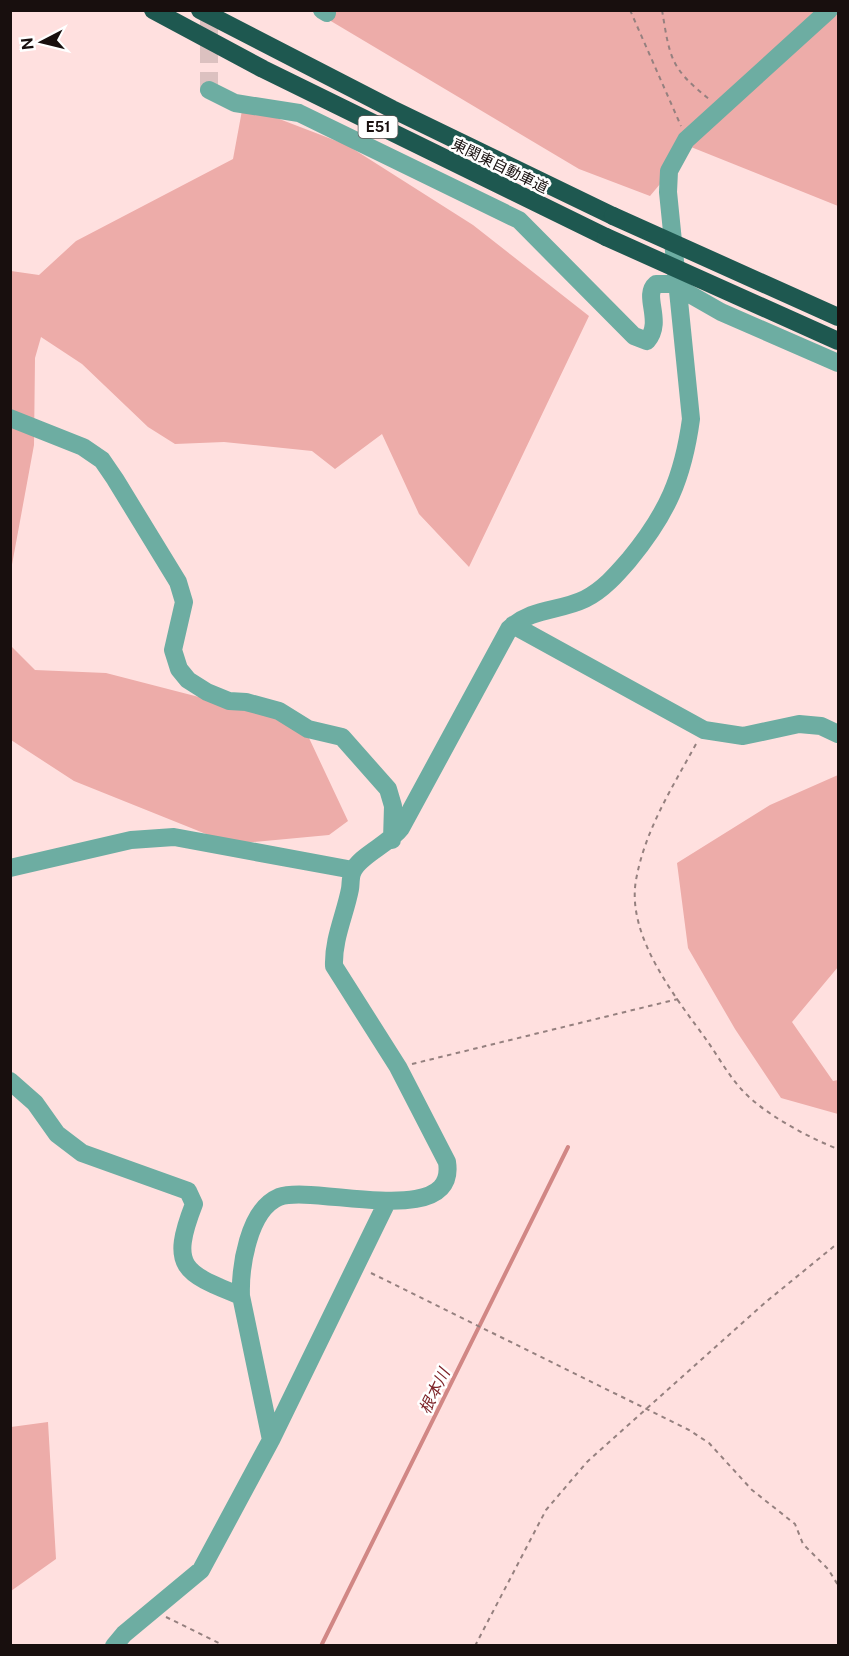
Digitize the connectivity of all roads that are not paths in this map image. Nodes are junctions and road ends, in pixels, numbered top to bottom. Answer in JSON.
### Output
{"nodes":[{"id":1,"x":153,"y":10,"type":"edge"},
{"id":2,"x":200,"y":10,"type":"edge"},
{"id":3,"x":829,"y":10,"type":"edge"},
{"id":4,"x":209,"y":90,"type":"dead end"},
{"id":5,"x":678,"y":288,"type":"junction"},
{"id":6,"x":838,"y":317,"type":"edge"},
{"id":7,"x":838,"y":341,"type":"edge"},
{"id":8,"x":838,"y":363,"type":"edge"},
{"id":9,"x":10,"y":418,"type":"edge"},
{"id":10,"x":513,"y":625,"type":"junction"},
{"id":11,"x":838,"y":734,"type":"edge"},
{"id":12,"x":392,"y":840,"type":"junction"},
{"id":13,"x":10,"y":868,"type":"edge"},
{"id":14,"x":353,"y":870,"type":"junction"},
{"id":15,"x":10,"y":1081,"type":"edge"},
{"id":16,"x":387,"y":1202,"type":"junction"},
{"id":17,"x":241,"y":1296,"type":"junction"},
{"id":18,"x":271,"y":1440,"type":"junction"},
{"id":19,"x":114,"y":1646,"type":"edge"}],
"edges":[{"from":1,"to":7,"type":"highway","name":"東関東自動車道","number":"E51","bridge":true},
{"from":2,"to":6,"type":"highway","name":"東関東自動車道","number":"E51","bridge":true},
{"from":3,"to":5,"type":"street"},
{"from":4,"to":5,"type":"street"},
{"from":5,"to":8,"type":"street"},
{"from":5,"to":10,"type":"street"},
{"from":9,"to":12,"type":"street"},
{"from":10,"to":11,"type":"street"},
{"from":10,"to":12,"type":"street"},
{"from":12,"to":14,"type":"street"},
{"from":13,"to":14,"type":"street"},
{"from":14,"to":16,"type":"street"},
{"from":15,"to":17,"type":"street"},
{"from":16,"to":17,"type":"street"},
{"from":16,"to":18,"type":"street"},
{"from":17,"to":18,"type":"street"},
{"from":18,"to":19,"type":"street"}]}
